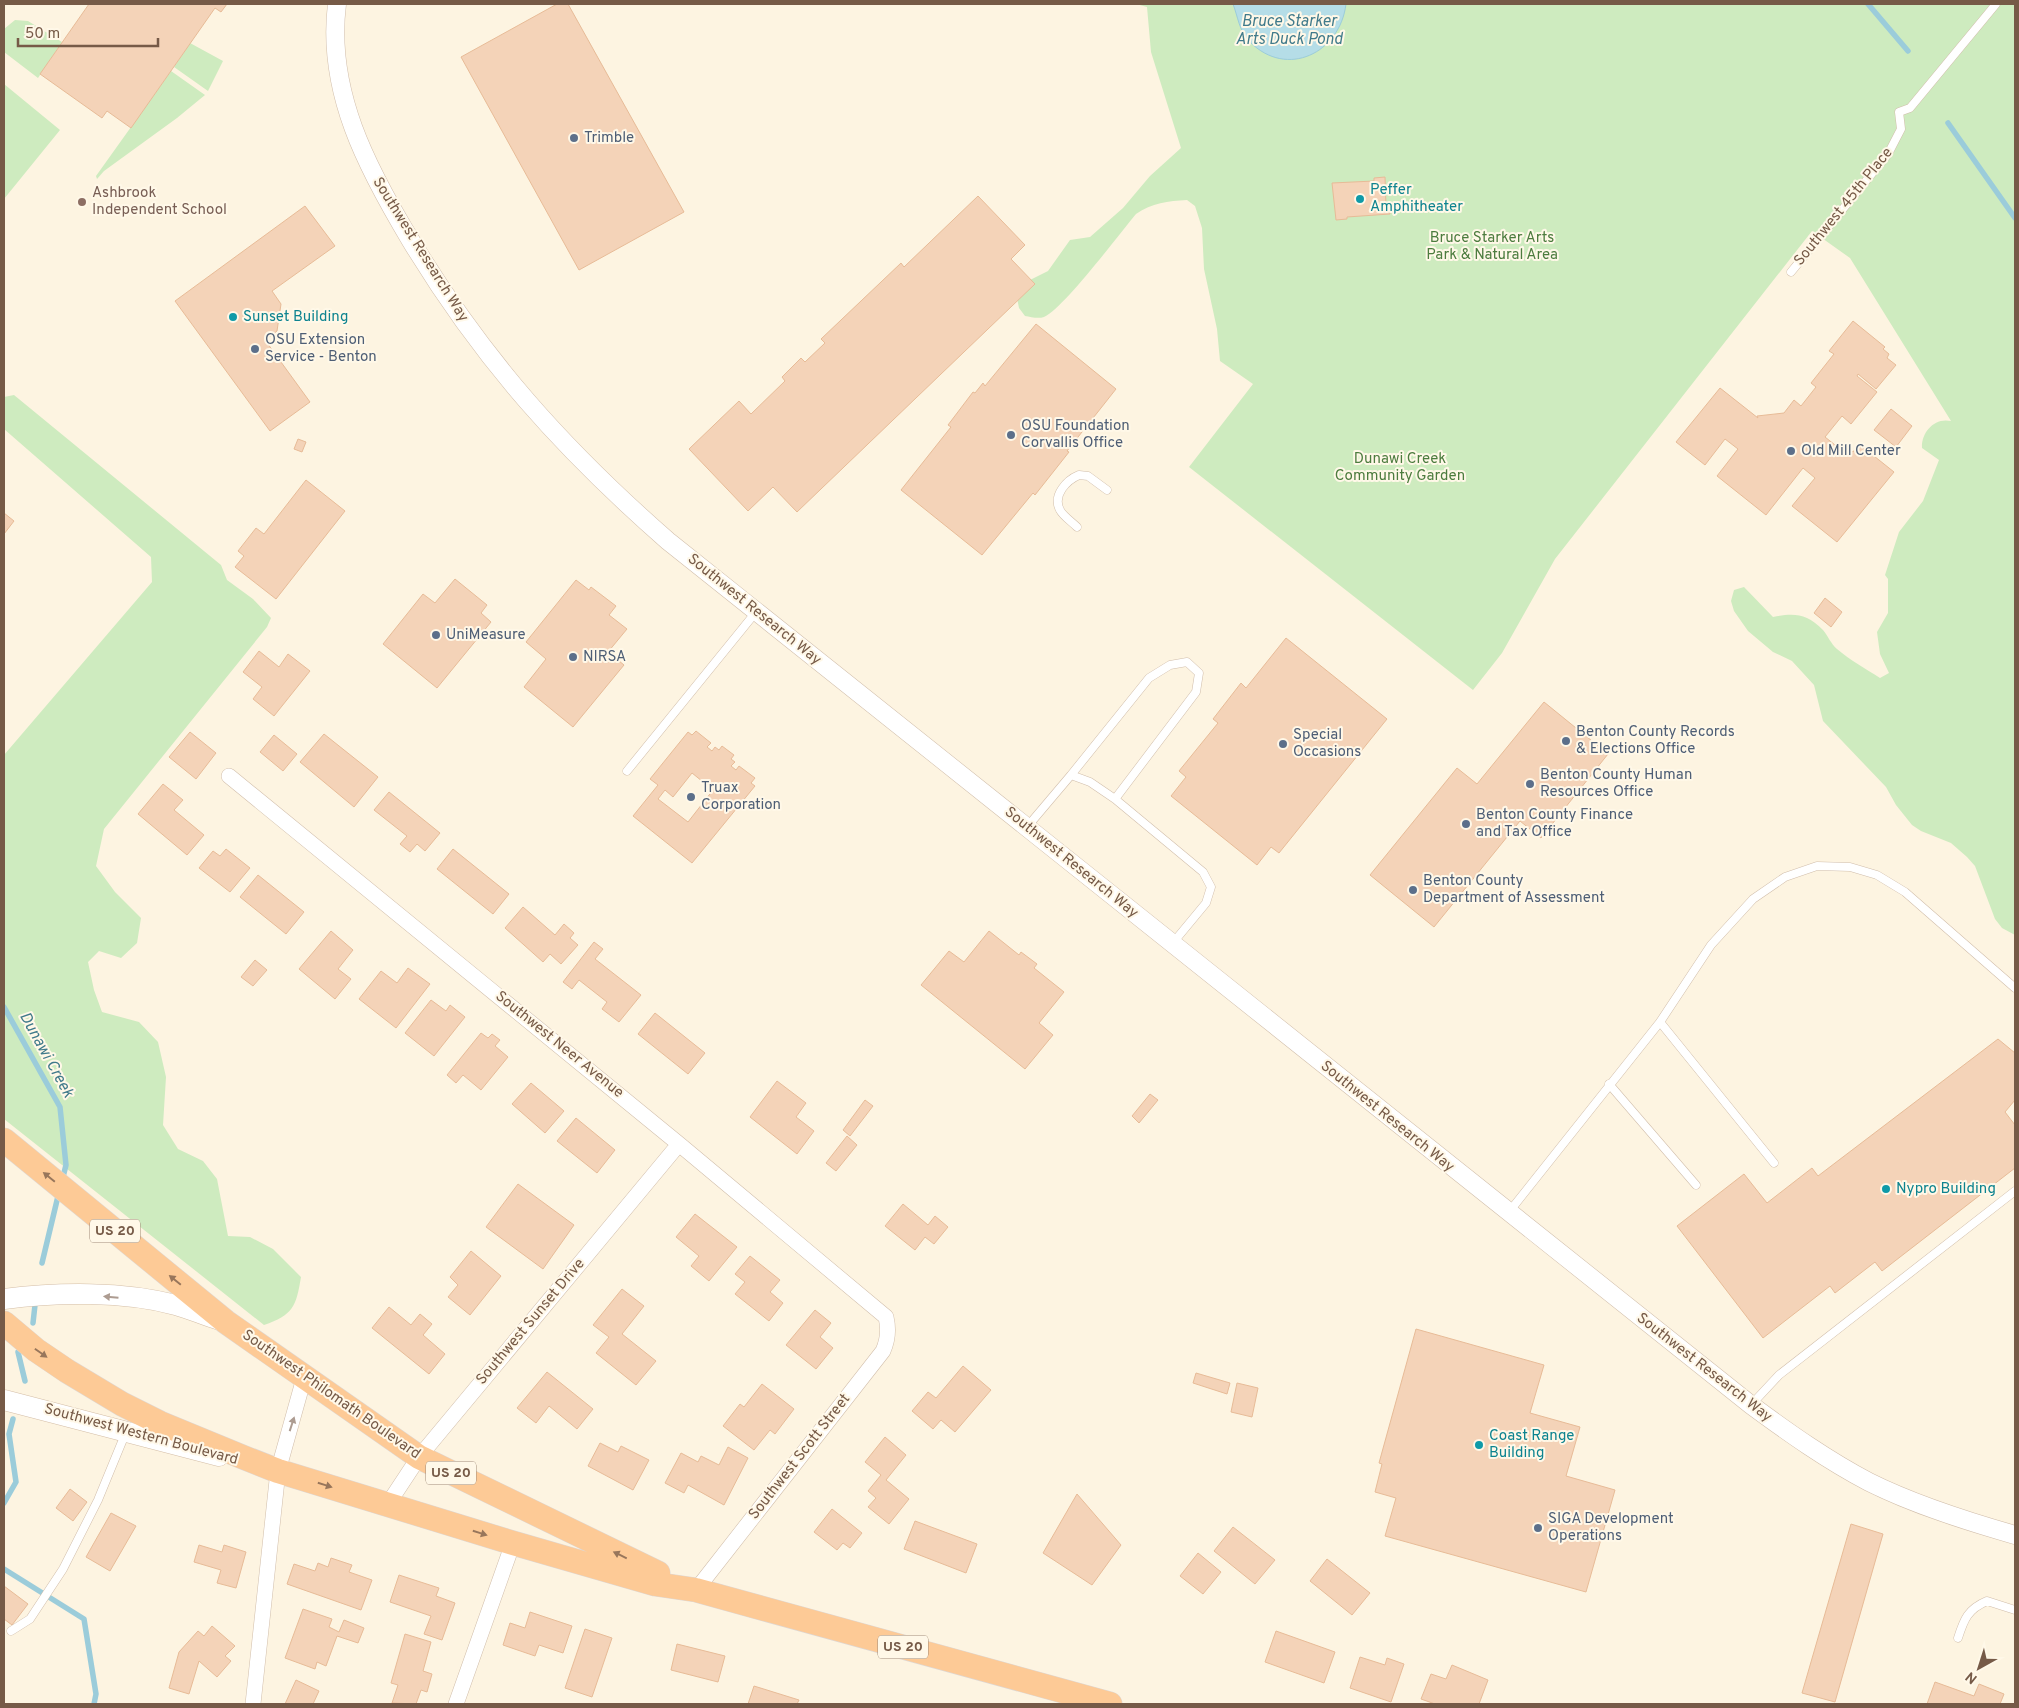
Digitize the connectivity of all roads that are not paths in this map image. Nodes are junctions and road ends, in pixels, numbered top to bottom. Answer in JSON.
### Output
{"nodes":[{"id":1,"x":337,"y":4,"type":"edge"},
{"id":2,"x":1996,"y":4,"type":"edge"},
{"id":3,"x":1791,"y":272,"type":"dead end"},
{"id":4,"x":1107,"y":490,"type":"dead end"},
{"id":5,"x":1077,"y":527,"type":"dead end"},
{"id":6,"x":756,"y":612,"type":"junction"},
{"id":7,"x":627,"y":771,"type":"dead end"},
{"id":8,"x":229,"y":776,"type":"dead end"},
{"id":9,"x":1071,"y":776,"type":"junction"},
{"id":10,"x":1115,"y":799,"type":"junction"},
{"id":11,"x":1026,"y":827,"type":"junction"},
{"id":12,"x":1172,"y":944,"type":"junction"},
{"id":13,"x":2015,"y":988,"type":"edge"},
{"id":14,"x":1660,"y":1022,"type":"junction"},
{"id":15,"x":1609,"y":1084,"type":"junction"},
{"id":16,"x":4,"y":1140,"type":"edge"},
{"id":17,"x":679,"y":1144,"type":"junction"},
{"id":18,"x":1774,"y":1163,"type":"dead end"},
{"id":19,"x":1696,"y":1184,"type":"dead end"},
{"id":20,"x":2015,"y":1192,"type":"edge"},
{"id":21,"x":1507,"y":1213,"type":"junction"},
{"id":22,"x":4,"y":1299,"type":"edge"},
{"id":23,"x":886,"y":1317,"type":"joint"},
{"id":24,"x":4,"y":1322,"type":"edge"},
{"id":25,"x":226,"y":1322,"type":"junction"},
{"id":26,"x":304,"y":1378,"type":"junction"},
{"id":27,"x":4,"y":1400,"type":"edge"},
{"id":28,"x":1751,"y":1406,"type":"junction"},
{"id":29,"x":126,"y":1432,"type":"junction"},
{"id":30,"x":419,"y":1457,"type":"junction"},
{"id":31,"x":278,"y":1471,"type":"junction"},
{"id":32,"x":388,"y":1504,"type":"junction"},
{"id":33,"x":2015,"y":1535,"type":"edge"},
{"id":34,"x":513,"y":1543,"type":"junction"},
{"id":35,"x":696,"y":1590,"type":"junction"},
{"id":36,"x":2015,"y":1610,"type":"edge"},
{"id":37,"x":11,"y":1631,"type":"dead end"},
{"id":38,"x":1958,"y":1638,"type":"dead end"},
{"id":39,"x":253,"y":1704,"type":"edge"},
{"id":40,"x":456,"y":1704,"type":"edge"},
{"id":41,"x":1110,"y":1704,"type":"edge"}],
"edges":[{"from":1,"to":6,"type":"street","name":"Southwest Research Way"},
{"from":2,"to":3,"type":"lane","name":"Southwest 45th Place"},
{"from":4,"to":5,"type":"lane"},
{"from":6,"to":7,"type":"lane"},
{"from":6,"to":11,"type":"street","name":"Southwest Research Way"},
{"from":8,"to":17,"type":"street","name":"Southwest Neer Avenue"},
{"from":9,"to":10,"type":"lane"},
{"from":9,"to":10,"type":"lane"},
{"from":9,"to":11,"type":"lane"},
{"from":10,"to":12,"type":"lane"},
{"from":11,"to":12,"type":"street","name":"Southwest Research Way"},
{"from":12,"to":21,"type":"street","name":"Southwest Research Way"},
{"from":13,"to":14,"type":"lane"},
{"from":14,"to":15,"type":"lane"},
{"from":14,"to":18,"type":"lane"},
{"from":15,"to":19,"type":"lane"},
{"from":15,"to":21,"type":"lane"},
{"from":25,"to":16,"type":"highway","name":"Southwest Philomath Boulevard","number":"US 20","one_way":true},
{"from":17,"to":23,"type":"street","name":"Southwest Neer Avenue"},
{"from":17,"to":30,"type":"street","name":"Southwest Sunset Drive"},
{"from":20,"to":28,"type":"lane"},
{"from":21,"to":28,"type":"street","name":"Southwest Research Way"},
{"from":25,"to":22,"type":"main road","one_way":true},
{"from":23,"to":35,"type":"street","name":"Southwest Scott Street"},
{"from":24,"to":31,"type":"highway","name":"Southwest Philomath Boulevard","number":"US 20","one_way":true},
{"from":25,"to":26,"type":"highway","name":"Southwest Philomath Boulevard","number":"US 20"},
{"from":26,"to":30,"type":"highway","name":"Southwest Philomath Boulevard","number":"US 20"},
{"from":31,"to":26,"type":"street","one_way":true},
{"from":27,"to":29,"type":"main road","name":"Southwest Western Boulevard"},
{"from":28,"to":33,"type":"street","name":"Southwest Research Way"},
{"from":29,"to":31,"type":"main road","name":"Southwest Western Boulevard"},
{"from":29,"to":37,"type":"lane"},
{"from":30,"to":32,"type":"street","name":"Southwest Sunset Drive"},
{"from":35,"to":30,"type":"highway","name":"Southwest Philomath Boulevard","number":"US 20","one_way":true},
{"from":31,"to":32,"type":"highway","name":"Southwest Philomath Boulevard","number":"US 20","one_way":true},
{"from":31,"to":39,"type":"street"},
{"from":32,"to":34,"type":"highway","name":"Southwest Philomath Boulevard","number":"US 20","one_way":true},
{"from":34,"to":35,"type":"highway","name":"Southwest Philomath Boulevard","number":"US 20"},
{"from":34,"to":40,"type":"street"},
{"from":35,"to":41,"type":"highway","name":"Southwest Philomath Boulevard","number":"US 20"},
{"from":36,"to":38,"type":"lane"}]}
